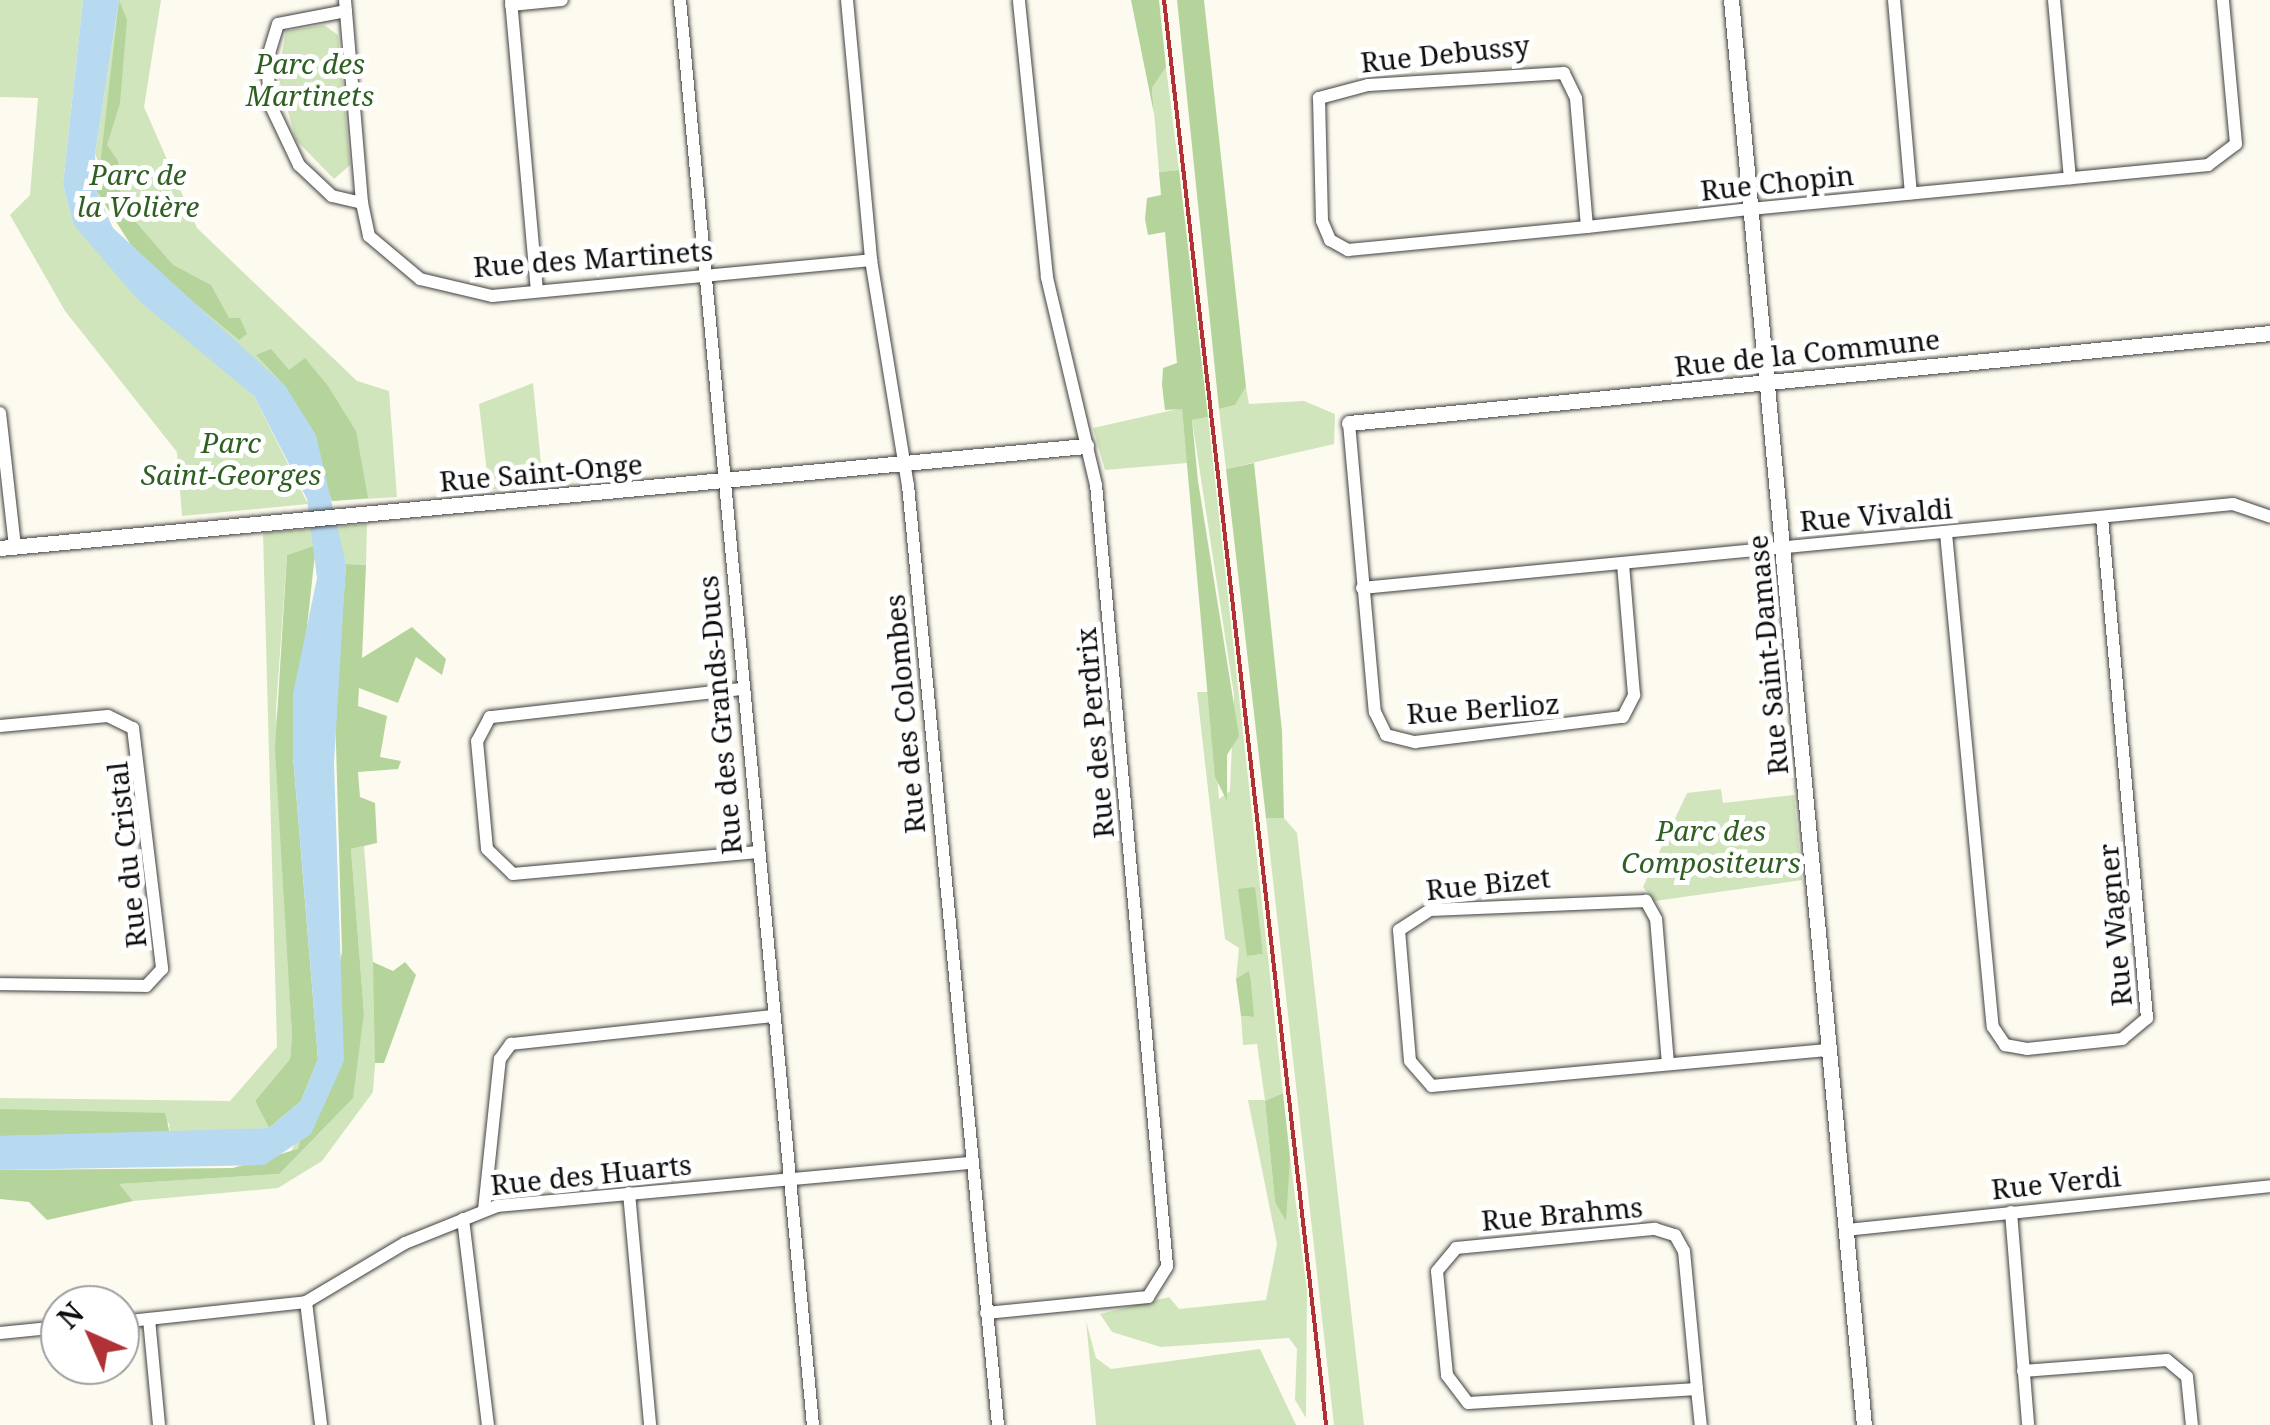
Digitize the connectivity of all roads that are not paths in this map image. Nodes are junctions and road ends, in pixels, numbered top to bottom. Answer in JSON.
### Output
{"nodes":[{"id":1,"x":562,"y":0,"type":"edge"},
{"id":2,"x":680,"y":0,"type":"edge"},
{"id":3,"x":847,"y":0,"type":"edge"},
{"id":4,"x":1019,"y":0,"type":"edge"},
{"id":5,"x":1731,"y":0,"type":"edge"},
{"id":6,"x":1894,"y":0,"type":"edge"},
{"id":7,"x":2054,"y":0,"type":"edge"},
{"id":8,"x":2223,"y":0,"type":"edge"},
{"id":9,"x":511,"y":2,"type":"edge"},
{"id":10,"x":345,"y":5,"type":"edge"},
{"id":11,"x":2070,"y":178,"type":"junction"},
{"id":12,"x":1911,"y":194,"type":"junction"},
{"id":13,"x":362,"y":203,"type":"junction"},
{"id":14,"x":1751,"y":209,"type":"junction"},
{"id":15,"x":1588,"y":228,"type":"junction"},
{"id":16,"x":1330,"y":240,"type":"joint"},
{"id":17,"x":871,"y":260,"type":"junction"},
{"id":18,"x":706,"y":275,"type":"junction"},
{"id":19,"x":538,"y":291,"type":"junction"},
{"id":20,"x":2270,"y":332,"type":"edge"},
{"id":21,"x":1766,"y":381,"type":"junction"},
{"id":22,"x":0,"y":413,"type":"edge"},
{"id":23,"x":1349,"y":424,"type":"joint"},
{"id":24,"x":1086,"y":446,"type":"junction"},
{"id":25,"x":904,"y":466,"type":"junction"},
{"id":26,"x":724,"y":480,"type":"junction"},
{"id":27,"x":2270,"y":516,"type":"edge"},
{"id":28,"x":2102,"y":518,"type":"junction"},
{"id":29,"x":1946,"y":532,"type":"junction"},
{"id":30,"x":7,"y":547,"type":"edge"},
{"id":31,"x":1782,"y":547,"type":"junction"},
{"id":32,"x":1623,"y":564,"type":"junction"},
{"id":33,"x":1362,"y":588,"type":"junction"},
{"id":34,"x":741,"y":689,"type":"junction"},
{"id":35,"x":0,"y":726,"type":"edge"},
{"id":36,"x":758,"y":852,"type":"junction"},
{"id":37,"x":0,"y":984,"type":"edge"},
{"id":38,"x":772,"y":1016,"type":"junction"},
{"id":39,"x":1829,"y":1050,"type":"junction"},
{"id":40,"x":1668,"y":1064,"type":"junction"},
{"id":41,"x":971,"y":1163,"type":"junction"},
{"id":42,"x":789,"y":1178,"type":"junction"},
{"id":43,"x":2270,"y":1186,"type":"edge"},
{"id":44,"x":628,"y":1194,"type":"junction"},
{"id":45,"x":484,"y":1210,"type":"junction"},
{"id":46,"x":2011,"y":1212,"type":"junction"},
{"id":47,"x":464,"y":1219,"type":"junction"},
{"id":48,"x":1846,"y":1230,"type":"junction"},
{"id":49,"x":306,"y":1302,"type":"junction"},
{"id":50,"x":986,"y":1313,"type":"junction"},
{"id":51,"x":149,"y":1319,"type":"junction"},
{"id":52,"x":140,"y":1320,"type":"edge"},
{"id":53,"x":40,"y":1329,"type":"edge"},
{"id":54,"x":0,"y":1333,"type":"edge"},
{"id":55,"x":2023,"y":1372,"type":"junction"},
{"id":56,"x":1697,"y":1390,"type":"junction"},
{"id":57,"x":159,"y":1425,"type":"edge"},
{"id":58,"x":322,"y":1425,"type":"edge"},
{"id":59,"x":488,"y":1425,"type":"edge"},
{"id":60,"x":650,"y":1425,"type":"edge"},
{"id":61,"x":814,"y":1425,"type":"edge"},
{"id":62,"x":998,"y":1425,"type":"edge"},
{"id":63,"x":1701,"y":1425,"type":"edge"},
{"id":64,"x":1864,"y":1425,"type":"edge"},
{"id":65,"x":2028,"y":1425,"type":"edge"},
{"id":66,"x":2192,"y":1425,"type":"edge"}],
"edges":[{"from":1,"to":9,"type":"street"},
{"from":2,"to":18,"type":"street","name":"Rue des Grands-Ducs"},
{"from":3,"to":17,"type":"street","name":"Rue des Colombes"},
{"from":4,"to":24,"type":"street","name":"Rue des Perdrix"},
{"from":5,"to":14,"type":"street","name":"Rue Saint-Damase"},
{"from":6,"to":12,"type":"street"},
{"from":7,"to":11,"type":"street"},
{"from":8,"to":11,"type":"street","name":"Rue Chopin"},
{"from":9,"to":19,"type":"street"},
{"from":10,"to":13,"type":"street","name":"Rue des Martinets"},
{"from":10,"to":13,"type":"street"},
{"from":11,"to":12,"type":"street","name":"Rue Chopin"},
{"from":12,"to":14,"type":"street","name":"Rue Chopin"},
{"from":13,"to":19,"type":"street","name":"Rue des Martinets"},
{"from":14,"to":15,"type":"street","name":"Rue Chopin"},
{"from":14,"to":21,"type":"street","name":"Rue Saint-Damase"},
{"from":15,"to":16,"type":"street","name":"Rue Chopin"},
{"from":15,"to":16,"type":"street","name":"Rue Debussy"},
{"from":17,"to":18,"type":"street","name":"Rue des Martinets"},
{"from":17,"to":25,"type":"street","name":"Rue des Colombes"},
{"from":18,"to":19,"type":"street","name":"Rue des Martinets"},
{"from":18,"to":26,"type":"street","name":"Rue des Grands-Ducs"},
{"from":20,"to":21,"type":"street","name":"Rue de la Commune"},
{"from":21,"to":23,"type":"street","name":"Rue de la Commune"},
{"from":21,"to":31,"type":"street","name":"Rue Saint-Damase"},
{"from":22,"to":30,"type":"street"},
{"from":23,"to":33,"type":"street","name":"Rue Berlioz"},
{"from":24,"to":25,"type":"street","name":"Rue Saint-Onge"},
{"from":24,"to":50,"type":"street","name":"Rue des Perdrix"},
{"from":25,"to":26,"type":"street","name":"Rue Saint-Onge"},
{"from":25,"to":41,"type":"street","name":"Rue des Colombes"},
{"from":26,"to":30,"type":"street","name":"Rue Saint-Onge"},
{"from":26,"to":34,"type":"street","name":"Rue des Grands-Ducs"},
{"from":27,"to":28,"type":"street","name":"Rue Vivaldi"},
{"from":28,"to":29,"type":"street","name":"Rue Vivaldi"},
{"from":28,"to":29,"type":"street","name":"Rue Wagner"},
{"from":29,"to":31,"type":"street","name":"Rue Vivaldi"},
{"from":31,"to":32,"type":"street","name":"Rue Vivaldi"},
{"from":31,"to":39,"type":"street","name":"Rue Saint-Damase"},
{"from":32,"to":33,"type":"street","name":"Rue Vivaldi"},
{"from":32,"to":33,"type":"street","name":"Rue Berlioz"},
{"from":34,"to":36,"type":"street","name":"Rue des Grands-Ducs"},
{"from":34,"to":36,"type":"street"},
{"from":35,"to":37,"type":"street","name":"Rue du Cristal"},
{"from":36,"to":38,"type":"street","name":"Rue des Grands-Ducs"},
{"from":38,"to":42,"type":"street","name":"Rue des Grands-Ducs"},
{"from":38,"to":45,"type":"street"},
{"from":39,"to":40,"type":"street","name":"Rue Bizet"},
{"from":39,"to":48,"type":"street","name":"Rue Saint-Damase"},
{"from":40,"to":40,"type":"street","name":"Rue Bizet"},
{"from":41,"to":42,"type":"street","name":"Rue des Huarts"},
{"from":41,"to":50,"type":"street","name":"Rue des Colombes"},
{"from":42,"to":44,"type":"street","name":"Rue des Huarts"},
{"from":42,"to":61,"type":"street","name":"Rue des Grands-Ducs"},
{"from":43,"to":46,"type":"street","name":"Rue Verdi"},
{"from":44,"to":45,"type":"street","name":"Rue des Huarts"},
{"from":44,"to":60,"type":"street"},
{"from":45,"to":47,"type":"street","name":"Rue des Huarts"},
{"from":46,"to":48,"type":"street","name":"Rue Verdi"},
{"from":46,"to":55,"type":"street"},
{"from":47,"to":49,"type":"street","name":"Rue des Huarts"},
{"from":47,"to":59,"type":"street"},
{"from":48,"to":64,"type":"street","name":"Rue Saint-Damase"},
{"from":49,"to":51,"type":"street","name":"Rue des Huarts"},
{"from":49,"to":58,"type":"street"},
{"from":50,"to":62,"type":"street","name":"Rue des Colombes"},
{"from":51,"to":52,"type":"street","name":"Rue des Huarts"},
{"from":51,"to":57,"type":"street"},
{"from":53,"to":54,"type":"street"},
{"from":55,"to":65,"type":"street"},
{"from":55,"to":66,"type":"street"},
{"from":56,"to":56,"type":"street","name":"Rue Brahms"},
{"from":56,"to":63,"type":"street","name":"Rue Brahms"}]}
